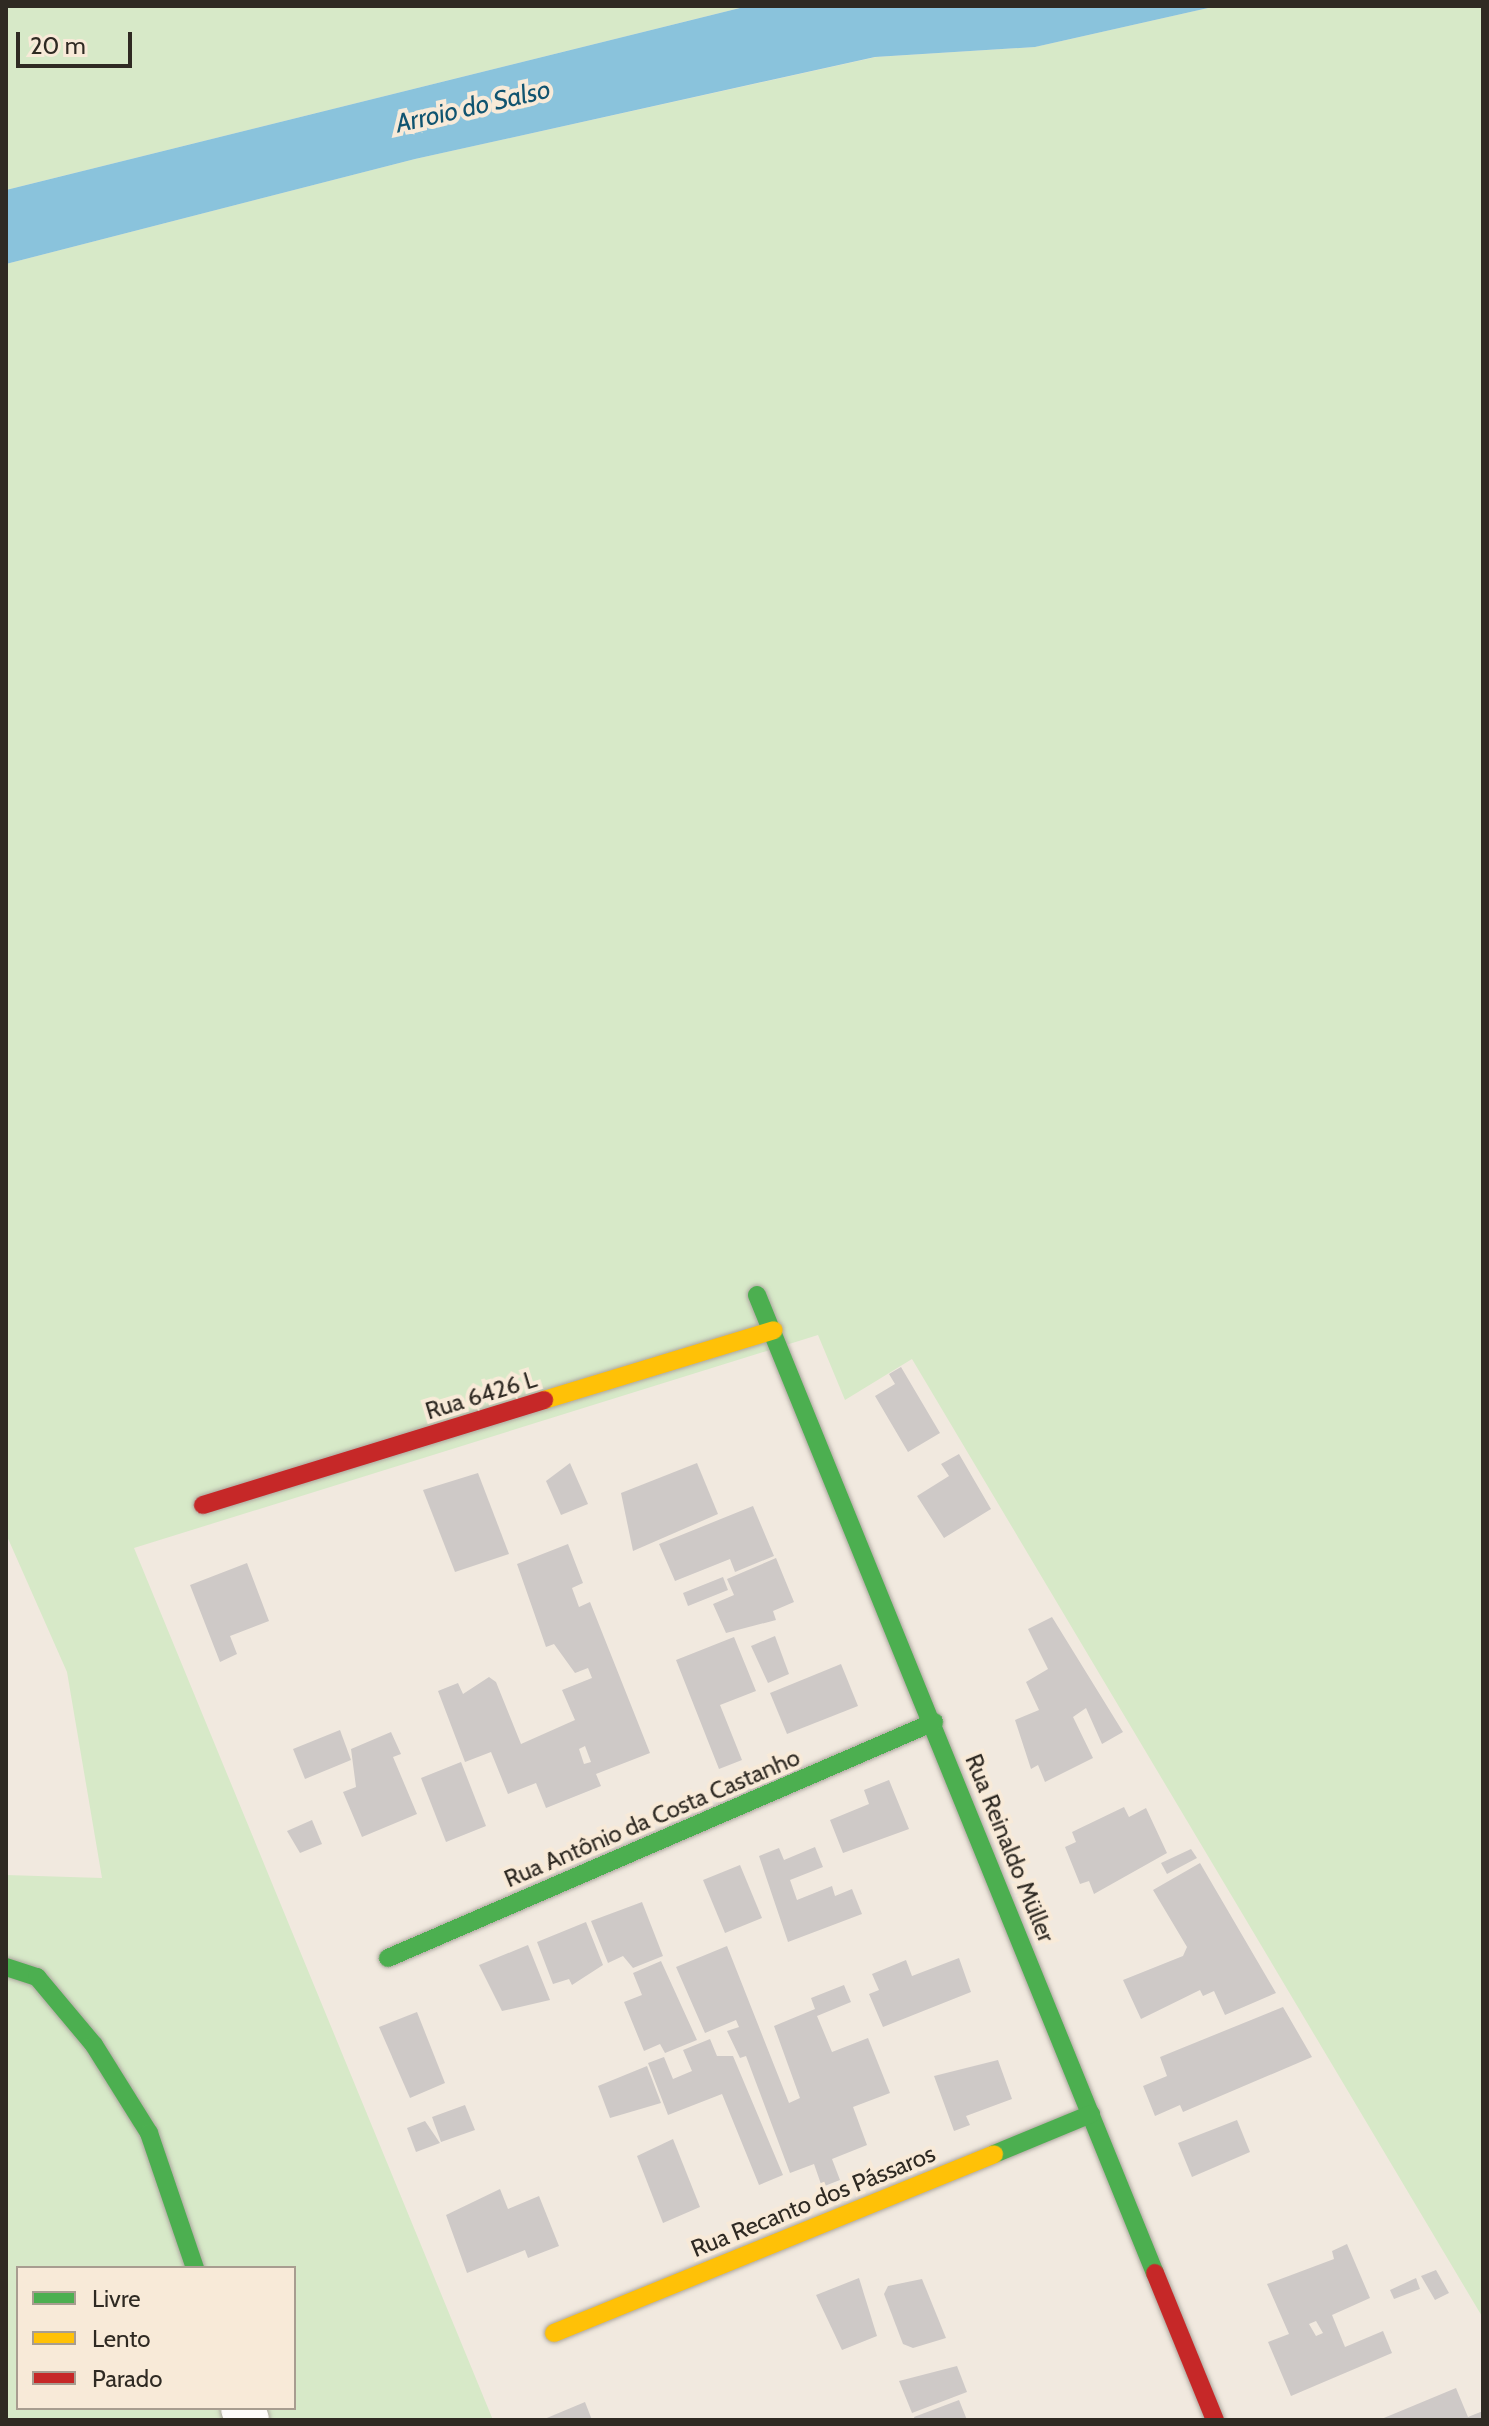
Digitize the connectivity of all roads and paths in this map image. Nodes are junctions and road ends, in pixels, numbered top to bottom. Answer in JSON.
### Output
{"nodes":[{"id":1,"x":757,"y":1295,"type":"dead end"},
{"id":2,"x":774,"y":1330,"type":"junction"},
{"id":3,"x":203,"y":1505,"type":"dead end"},
{"id":4,"x":934,"y":1722,"type":"junction"},
{"id":5,"x":388,"y":1958,"type":"dead end"},
{"id":6,"x":6,"y":1967,"type":"edge"},
{"id":7,"x":1091,"y":2114,"type":"junction"},
{"id":8,"x":194,"y":2266,"type":"edge"},
{"id":9,"x":554,"y":2333,"type":"dead end"},
{"id":10,"x":1215,"y":2420,"type":"edge"}],
"edges":[{"from":1,"to":2,"type":"street","name":"Rua Reinaldo Müller"},
{"from":2,"to":3,"type":"street","name":"Rua 6426 L"},
{"from":2,"to":4,"type":"street","name":"Rua Reinaldo Müller"},
{"from":4,"to":5,"type":"street","name":"Rua Antônio da Costa Castanho"},
{"from":4,"to":7,"type":"street","name":"Rua Reinaldo Müller"},
{"from":6,"to":8,"type":"street"},
{"from":7,"to":9,"type":"street","name":"Rua Recanto dos Pássaros"},
{"from":7,"to":10,"type":"street","name":"Rua Reinaldo Müller"}]}
